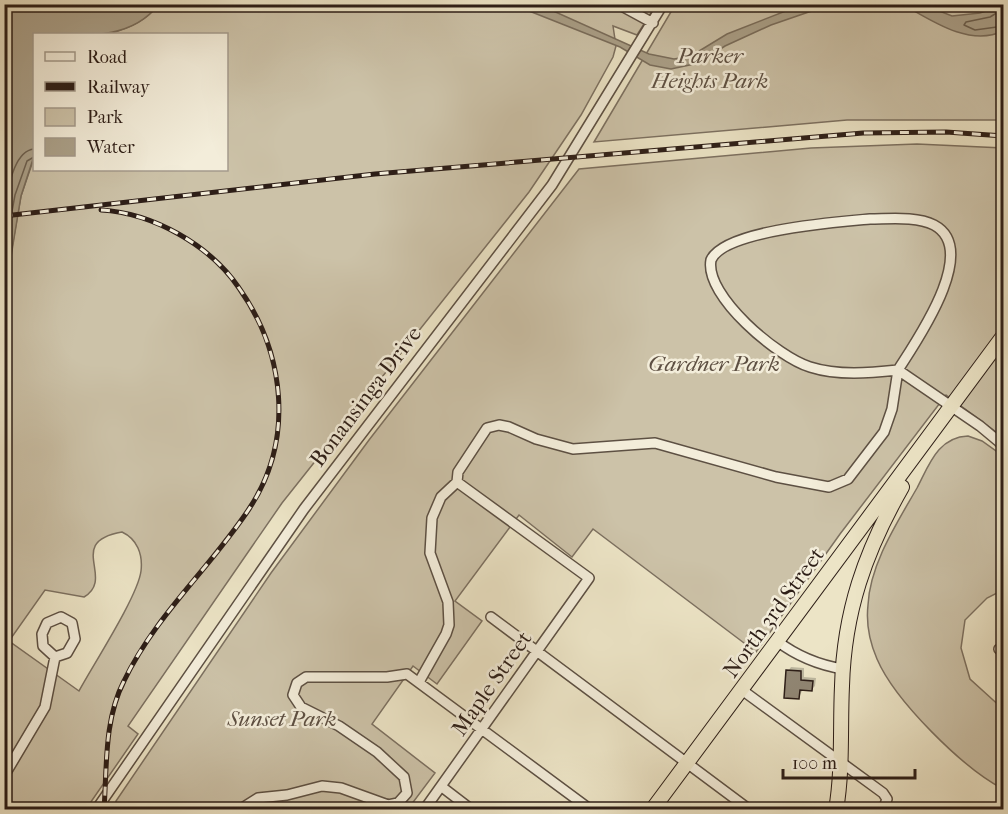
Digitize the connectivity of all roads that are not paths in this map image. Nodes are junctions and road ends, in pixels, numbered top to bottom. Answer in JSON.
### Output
{"nodes":[{"id":1,"x":618,"y":4,"type":"edge"},
{"id":2,"x":663,"y":4,"type":"edge"},
{"id":3,"x":652,"y":23,"type":"junction"},
{"id":4,"x":1004,"y":335,"type":"edge"},
{"id":5,"x":898,"y":370,"type":"junction"},
{"id":6,"x":952,"y":408,"type":"junction"},
{"id":7,"x":1004,"y":430,"type":"edge"},
{"id":8,"x":928,"y":440,"type":"junction"},
{"id":9,"x":1001,"y":444,"type":"edge"},
{"id":10,"x":457,"y":482,"type":"junction"},
{"id":11,"x":491,"y":617,"type":"dead end"},
{"id":12,"x":777,"y":641,"type":"junction"},
{"id":13,"x":537,"y":652,"type":"junction"},
{"id":14,"x":55,"y":657,"type":"junction"},
{"id":15,"x":843,"y":669,"type":"junction"},
{"id":16,"x":419,"y":682,"type":"junction"},
{"id":17,"x":742,"y":690,"type":"junction"},
{"id":18,"x":482,"y":729,"type":"junction"},
{"id":19,"x":841,"y":763,"type":"junction"},
{"id":20,"x":687,"y":764,"type":"junction"},
{"id":21,"x":4,"y":776,"type":"edge"},
{"id":22,"x":442,"y":787,"type":"junction"},
{"id":23,"x":96,"y":810,"type":"edge"},
{"id":24,"x":239,"y":810,"type":"edge"},
{"id":25,"x":424,"y":810,"type":"edge"},
{"id":26,"x":472,"y":810,"type":"edge"},
{"id":27,"x":591,"y":810,"type":"edge"},
{"id":28,"x":652,"y":810,"type":"edge"},
{"id":29,"x":750,"y":810,"type":"edge"},
{"id":30,"x":837,"y":810,"type":"edge"},
{"id":31,"x":883,"y":810,"type":"edge"}],
"edges":[{"from":1,"to":3,"type":"street"},
{"from":2,"to":3,"type":"street","name":"Bonansinga Drive"},
{"from":3,"to":23,"type":"street","name":"Bonansinga Drive"},
{"from":4,"to":6,"type":"highway"},
{"from":5,"to":5,"type":"street"},
{"from":5,"to":6,"type":"street"},
{"from":5,"to":10,"type":"street"},
{"from":6,"to":8,"type":"highway"},
{"from":6,"to":9,"type":"street"},
{"from":7,"to":9,"type":"street"},
{"from":8,"to":12,"type":"highway","name":"North 3rd Street"},
{"from":8,"to":15,"type":"highway"},
{"from":10,"to":13,"type":"street","name":"Maple Street"},
{"from":10,"to":16,"type":"street"},
{"from":11,"to":13,"type":"street"},
{"from":12,"to":15,"type":"street"},
{"from":12,"to":17,"type":"highway","name":"North 3rd Street"},
{"from":13,"to":18,"type":"street","name":"Maple Street"},
{"from":13,"to":20,"type":"street"},
{"from":14,"to":14,"type":"street"},
{"from":14,"to":21,"type":"street"},
{"from":15,"to":19,"type":"highway"},
{"from":16,"to":18,"type":"street"},
{"from":16,"to":24,"type":"street"},
{"from":17,"to":19,"type":"street"},
{"from":17,"to":20,"type":"highway","name":"North 3rd Street"},
{"from":18,"to":22,"type":"street","name":"Maple Street"},
{"from":18,"to":27,"type":"street"},
{"from":19,"to":30,"type":"highway"},
{"from":19,"to":31,"type":"street"},
{"from":20,"to":28,"type":"highway","name":"North 3rd Street"},
{"from":20,"to":29,"type":"street"},
{"from":22,"to":25,"type":"street","name":"Maple Street"},
{"from":22,"to":26,"type":"street"}]}
